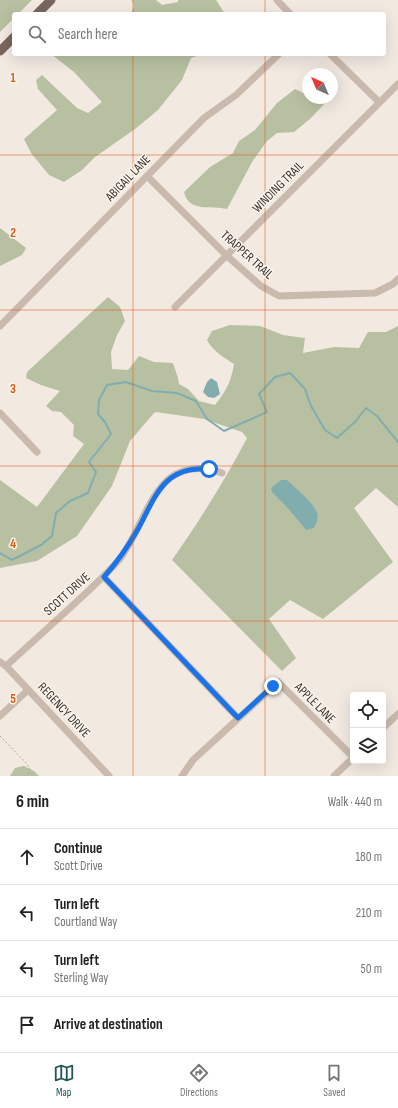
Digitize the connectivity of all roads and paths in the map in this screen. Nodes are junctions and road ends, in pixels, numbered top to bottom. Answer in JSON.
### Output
{"nodes":[{"id":1,"x":51,"y":0,"type":"edge"},
{"id":2,"x":277,"y":0,"type":"edge"},
{"id":3,"x":39,"y":12,"type":"edge"},
{"id":4,"x":288,"y":12,"type":"edge"},
{"id":5,"x":12,"y":39,"type":"edge"},
{"id":6,"x":0,"y":51,"type":"edge"},
{"id":7,"x":277,"y":56,"type":"edge"},
{"id":8,"x":332,"y":56,"type":"edge"},
{"id":9,"x":398,"y":84,"type":"edge"},
{"id":10,"x":379,"y":102,"type":"junction"},
{"id":11,"x":147,"y":176,"type":"junction"},
{"id":12,"x":227,"y":256,"type":"junction"},
{"id":13,"x":398,"y":279,"type":"edge"},
{"id":14,"x":175,"y":307,"type":"dead end"},
{"id":15,"x":0,"y":326,"type":"edge"},
{"id":16,"x":0,"y":413,"type":"edge"},
{"id":17,"x":37,"y":452,"type":"dead end"},
{"id":18,"x":222,"y":473,"type":"dead end"},
{"id":19,"x":104,"y":577,"type":"junction"},
{"id":20,"x":3,"y":664,"type":"edge"},
{"id":21,"x":28,"y":690,"type":"junction"},
{"id":22,"x":398,"y":714,"type":"edge"},
{"id":23,"x":0,"y":716,"type":"edge"},
{"id":24,"x":238,"y":718,"type":"junction"},
{"id":25,"x":386,"y":725,"type":"edge"},
{"id":26,"x":0,"y":736,"type":"edge"},
{"id":27,"x":350,"y":754,"type":"edge"},
{"id":28,"x":350,"y":760,"type":"edge"},
{"id":29,"x":28,"y":776,"type":"edge"},
{"id":30,"x":109,"y":776,"type":"edge"},
{"id":31,"x":182,"y":776,"type":"edge"},
{"id":32,"x":334,"y":776,"type":"edge"}],
"edges":[{"from":1,"to":3,"type":"main road"},
{"from":2,"to":4,"type":"street"},
{"from":5,"to":6,"type":"main road"},
{"from":7,"to":11,"type":"street","name":"ABIGAIL LANE"},
{"from":8,"to":10,"type":"street"},
{"from":9,"to":10,"type":"street","name":"WINDING TRAIL"},
{"from":10,"to":12,"type":"street","name":"WINDING TRAIL"},
{"from":11,"to":12,"type":"street","name":"TRAPPER TRAIL"},
{"from":11,"to":15,"type":"street","name":"ABIGAIL LANE"},
{"from":12,"to":13,"type":"street","name":"TRAPPER TRAIL"},
{"from":12,"to":14,"type":"street","name":"WINDING TRAIL"},
{"from":16,"to":17,"type":"street"},
{"from":18,"to":19,"type":"street","name":"SCOTT DRIVE"},
{"from":19,"to":20,"type":"street","name":"SCOTT DRIVE"},
{"from":19,"to":24,"type":"street"},
{"from":20,"to":21,"type":"street","name":"REGENCY DRIVE"},
{"from":21,"to":23,"type":"street"},
{"from":21,"to":30,"type":"street","name":"REGENCY DRIVE"},
{"from":22,"to":25,"type":"street"},
{"from":24,"to":27,"type":"street","name":"APPLE LANE"},
{"from":24,"to":31,"type":"street"},
{"from":26,"to":29,"type":"path"},
{"from":28,"to":32,"type":"street"}]}
